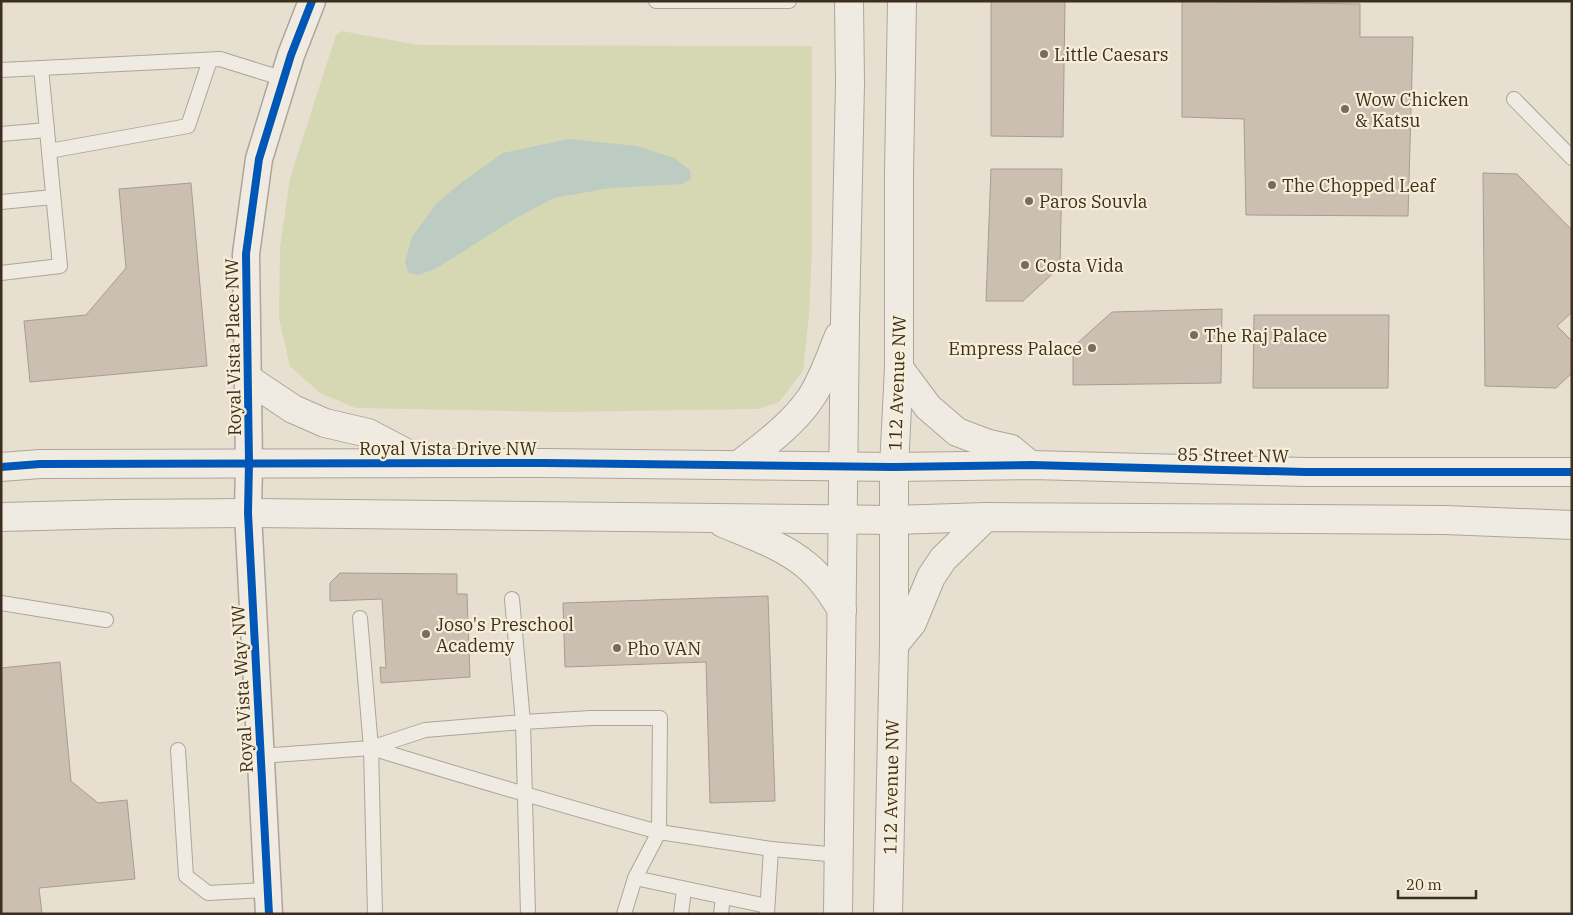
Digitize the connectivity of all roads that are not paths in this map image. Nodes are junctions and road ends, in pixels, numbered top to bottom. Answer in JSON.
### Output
{"nodes":[{"id":1,"x":312,"y":1,"type":"edge"},
{"id":2,"x":656,"y":1,"type":"edge"},
{"id":3,"x":789,"y":1,"type":"edge"},
{"id":4,"x":849,"y":1,"type":"edge"},
{"id":5,"x":902,"y":1,"type":"edge"},
{"id":6,"x":210,"y":60,"type":"junction"},
{"id":7,"x":41,"y":68,"type":"junction"},
{"id":8,"x":1,"y":70,"type":"edge"},
{"id":9,"x":284,"y":79,"type":"junction"},
{"id":10,"x":1514,"y":99,"type":"dead end"},
{"id":11,"x":47,"y":130,"type":"junction"},
{"id":12,"x":1,"y":134,"type":"edge"},
{"id":13,"x":49,"y":151,"type":"junction"},
{"id":14,"x":1572,"y":158,"type":"edge"},
{"id":15,"x":53,"y":197,"type":"junction"},
{"id":16,"x":1,"y":202,"type":"edge"},
{"id":17,"x":1,"y":273,"type":"edge"},
{"id":18,"x":845,"y":320,"type":"junction"},
{"id":19,"x":899,"y":368,"type":"junction"},
{"id":20,"x":248,"y":379,"type":"junction"},
{"id":21,"x":250,"y":463,"type":"junction"},
{"id":22,"x":424,"y":463,"type":"junction"},
{"id":23,"x":740,"y":464,"type":"junction"},
{"id":24,"x":1030,"y":465,"type":"junction"},
{"id":25,"x":843,"y":466,"type":"junction"},
{"id":26,"x":1,"y":467,"type":"edge"},
{"id":27,"x":894,"y":467,"type":"junction"},
{"id":28,"x":1572,"y":472,"type":"edge"},
{"id":29,"x":248,"y":513,"type":"junction"},
{"id":30,"x":1,"y":517,"type":"edge"},
{"id":31,"x":986,"y":517,"type":"junction"},
{"id":32,"x":712,"y":518,"type":"junction"},
{"id":33,"x":842,"y":519,"type":"junction"},
{"id":34,"x":894,"y":520,"type":"junction"},
{"id":35,"x":1572,"y":524,"type":"edge"},
{"id":36,"x":512,"y":600,"type":"dead end"},
{"id":37,"x":1,"y":604,"type":"edge"},
{"id":38,"x":842,"y":610,"type":"junction"},
{"id":39,"x":360,"y":618,"type":"dead end"},
{"id":40,"x":106,"y":620,"type":"dead end"},
{"id":41,"x":894,"y":645,"type":"junction"},
{"id":42,"x":523,"y":722,"type":"junction"},
{"id":43,"x":371,"y":748,"type":"junction"},
{"id":44,"x":178,"y":750,"type":"dead end"},
{"id":45,"x":260,"y":756,"type":"junction"},
{"id":46,"x":526,"y":794,"type":"junction"},
{"id":47,"x":659,"y":832,"type":"junction"},
{"id":48,"x":771,"y":848,"type":"junction"},
{"id":49,"x":838,"y":855,"type":"junction"},
{"id":50,"x":635,"y":878,"type":"junction"},
{"id":51,"x":684,"y":889,"type":"junction"},
{"id":52,"x":723,"y":897,"type":"junction"},
{"id":53,"x":268,"y":902,"type":"edge"},
{"id":54,"x":767,"y":910,"type":"edge"},
{"id":55,"x":375,"y":914,"type":"edge"},
{"id":56,"x":528,"y":914,"type":"edge"},
{"id":57,"x":624,"y":914,"type":"edge"},
{"id":58,"x":681,"y":914,"type":"edge"},
{"id":59,"x":721,"y":914,"type":"edge"},
{"id":60,"x":838,"y":914,"type":"edge"},
{"id":61,"x":888,"y":914,"type":"edge"}],
"edges":[{"from":1,"to":9,"type":"street","name":"Royal Vista Place NW"},
{"from":2,"to":3,"type":"lane"},
{"from":4,"to":18,"type":"street"},
{"from":5,"to":19,"type":"street","name":"112 Avenue NW"},
{"from":6,"to":7,"type":"lane"},
{"from":6,"to":9,"type":"lane"},
{"from":6,"to":13,"type":"lane"},
{"from":7,"to":8,"type":"lane"},
{"from":7,"to":11,"type":"lane"},
{"from":9,"to":20,"type":"street","name":"Royal Vista Place NW"},
{"from":10,"to":14,"type":"lane"},
{"from":11,"to":12,"type":"lane"},
{"from":11,"to":13,"type":"lane"},
{"from":13,"to":15,"type":"lane"},
{"from":15,"to":16,"type":"lane"},
{"from":15,"to":17,"type":"lane"},
{"from":18,"to":23,"type":"street"},
{"from":18,"to":25,"type":"street"},
{"from":19,"to":24,"type":"street"},
{"from":19,"to":27,"type":"street","name":"112 Avenue NW"},
{"from":20,"to":21,"type":"street","name":"Royal Vista Place NW"},
{"from":20,"to":22,"type":"street"},
{"from":21,"to":22,"type":"street","name":"Royal Vista Drive NW"},
{"from":21,"to":26,"type":"street","name":"Royal Vista Drive NW"},
{"from":21,"to":29,"type":"street","name":"Royal Vista Way NW"},
{"from":22,"to":23,"type":"street","name":"Royal Vista Drive NW"},
{"from":23,"to":25,"type":"street","name":"Royal Vista Drive NW"},
{"from":24,"to":27,"type":"street","name":"85 Street NW"},
{"from":24,"to":28,"type":"street","name":"85 Street NW"},
{"from":25,"to":27,"type":"street","name":"Royal Vista Drive NW"},
{"from":25,"to":33,"type":"street"},
{"from":27,"to":34,"type":"street","name":"112 Avenue NW"},
{"from":29,"to":30,"type":"street"},
{"from":29,"to":32,"type":"street"},
{"from":29,"to":45,"type":"street","name":"Royal Vista Way NW"},
{"from":31,"to":34,"type":"street"},
{"from":31,"to":35,"type":"street"},
{"from":31,"to":41,"type":"street"},
{"from":32,"to":33,"type":"street"},
{"from":32,"to":38,"type":"street"},
{"from":33,"to":34,"type":"street"},
{"from":33,"to":38,"type":"street"},
{"from":34,"to":41,"type":"street","name":"112 Avenue NW"},
{"from":36,"to":42,"type":"lane"},
{"from":37,"to":40,"type":"lane"},
{"from":38,"to":49,"type":"street"},
{"from":39,"to":43,"type":"lane"},
{"from":41,"to":61,"type":"street","name":"112 Avenue NW"},
{"from":42,"to":43,"type":"lane"},
{"from":42,"to":46,"type":"lane"},
{"from":42,"to":47,"type":"lane"},
{"from":43,"to":45,"type":"lane"},
{"from":43,"to":46,"type":"lane"},
{"from":43,"to":55,"type":"lane"},
{"from":44,"to":53,"type":"lane"},
{"from":45,"to":53,"type":"street","name":"Royal Vista Way NW"},
{"from":46,"to":47,"type":"lane"},
{"from":46,"to":56,"type":"lane"},
{"from":47,"to":48,"type":"lane"},
{"from":47,"to":50,"type":"lane"},
{"from":48,"to":49,"type":"lane"},
{"from":48,"to":54,"type":"lane"},
{"from":49,"to":60,"type":"street"},
{"from":50,"to":51,"type":"lane"},
{"from":50,"to":57,"type":"lane"},
{"from":51,"to":52,"type":"lane"},
{"from":51,"to":58,"type":"lane"},
{"from":52,"to":54,"type":"lane"},
{"from":52,"to":59,"type":"lane"}]}
